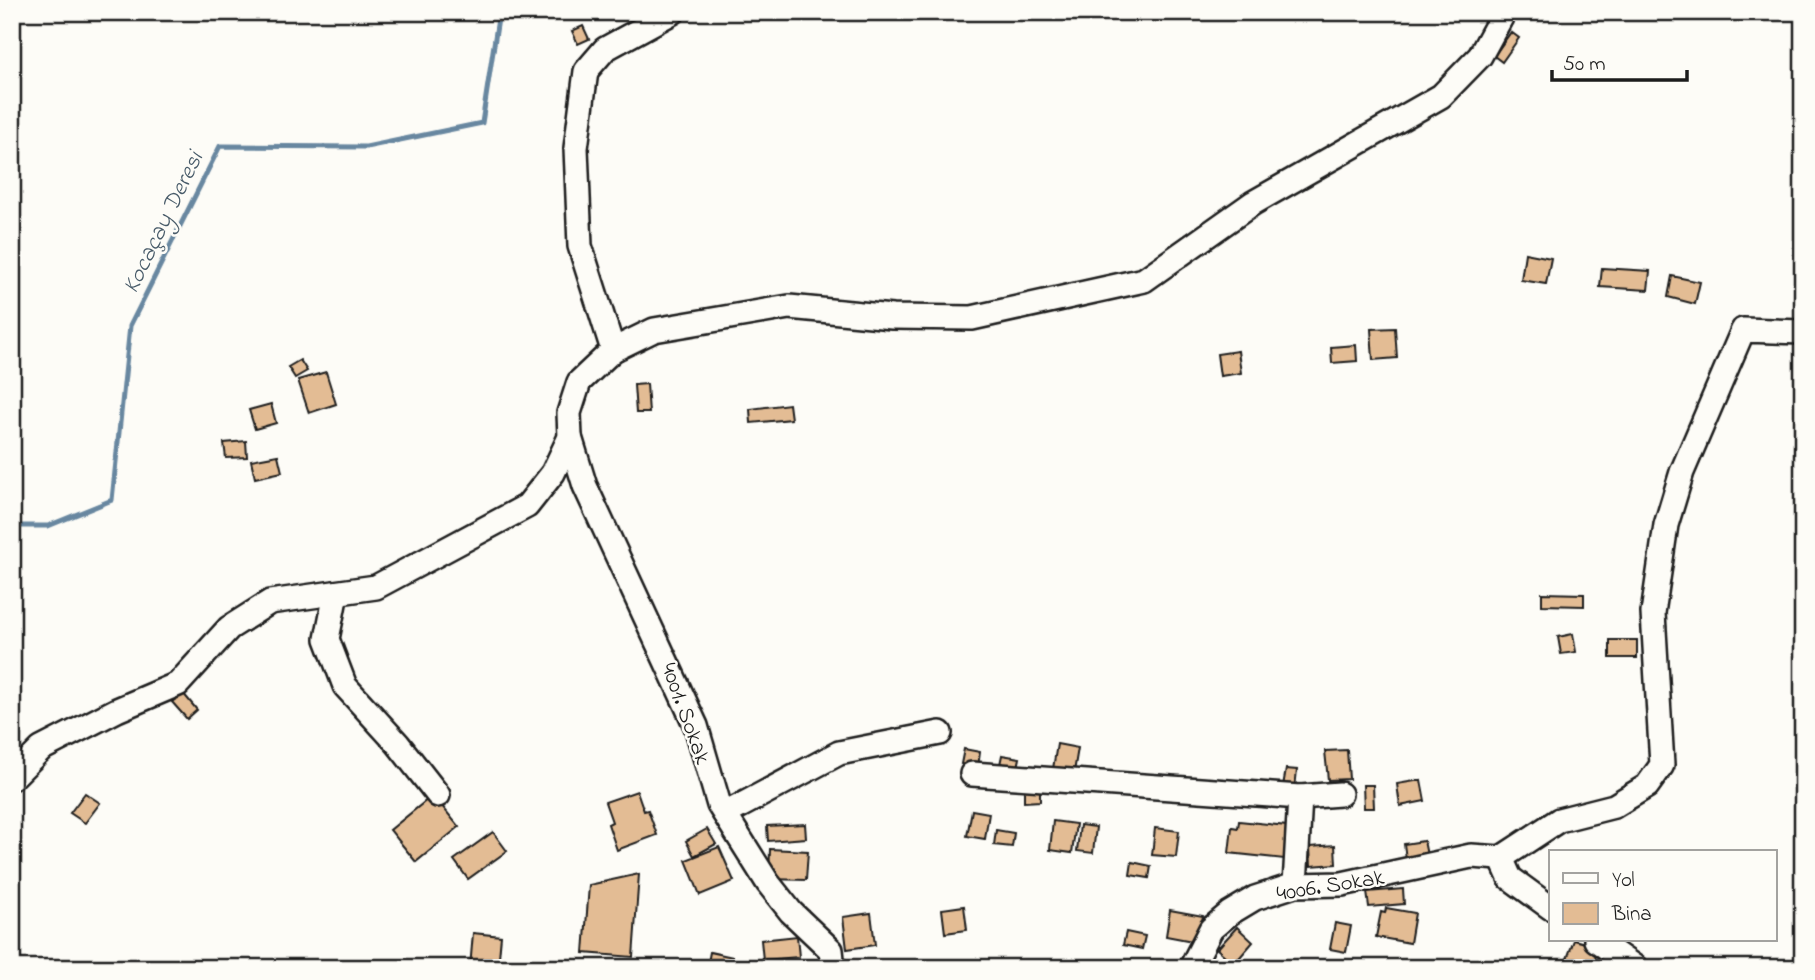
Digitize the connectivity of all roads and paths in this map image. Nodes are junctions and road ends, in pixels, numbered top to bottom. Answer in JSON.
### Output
{"nodes":[{"id":1,"x":1504,"y":12,"type":"edge"},
{"id":2,"x":663,"y":15,"type":"edge"},
{"id":3,"x":1803,"y":332,"type":"edge"},
{"id":4,"x":613,"y":350,"type":"junction"},
{"id":5,"x":570,"y":437,"type":"junction"},
{"id":6,"x":336,"y":593,"type":"junction"},
{"id":7,"x":940,"y":733,"type":"dead end"},
{"id":8,"x":972,"y":774,"type":"dead end"},
{"id":9,"x":12,"y":778,"type":"edge"},
{"id":10,"x":1340,"y":794,"type":"dead end"},
{"id":11,"x":438,"y":795,"type":"dead end"},
{"id":12,"x":1300,"y":797,"type":"junction"},
{"id":13,"x":724,"y":814,"type":"junction"},
{"id":14,"x":1501,"y":859,"type":"junction"},
{"id":15,"x":1296,"y":885,"type":"junction"},
{"id":16,"x":1549,"y":907,"type":"edge"},
{"id":17,"x":1599,"y":942,"type":"edge"},
{"id":18,"x":833,"y":968,"type":"edge"},
{"id":19,"x":1191,"y":968,"type":"edge"},
{"id":20,"x":1636,"y":968,"type":"edge"}],
"edges":[{"from":1,"to":4,"type":"street"},
{"from":2,"to":4,"type":"street"},
{"from":3,"to":14,"type":"street"},
{"from":4,"to":5,"type":"street"},
{"from":5,"to":6,"type":"street"},
{"from":5,"to":13,"type":"street","name":"4001. Sokak"},
{"from":6,"to":9,"type":"street"},
{"from":6,"to":11,"type":"street"},
{"from":7,"to":13,"type":"street"},
{"from":8,"to":12,"type":"street"},
{"from":10,"to":12,"type":"street"},
{"from":12,"to":15,"type":"street"},
{"from":13,"to":18,"type":"street","name":"4001. Sokak"},
{"from":14,"to":15,"type":"street","name":"4006. Sokak"},
{"from":14,"to":16,"type":"street"},
{"from":15,"to":19,"type":"street","name":"4006. Sokak"},
{"from":17,"to":20,"type":"street"}]}
